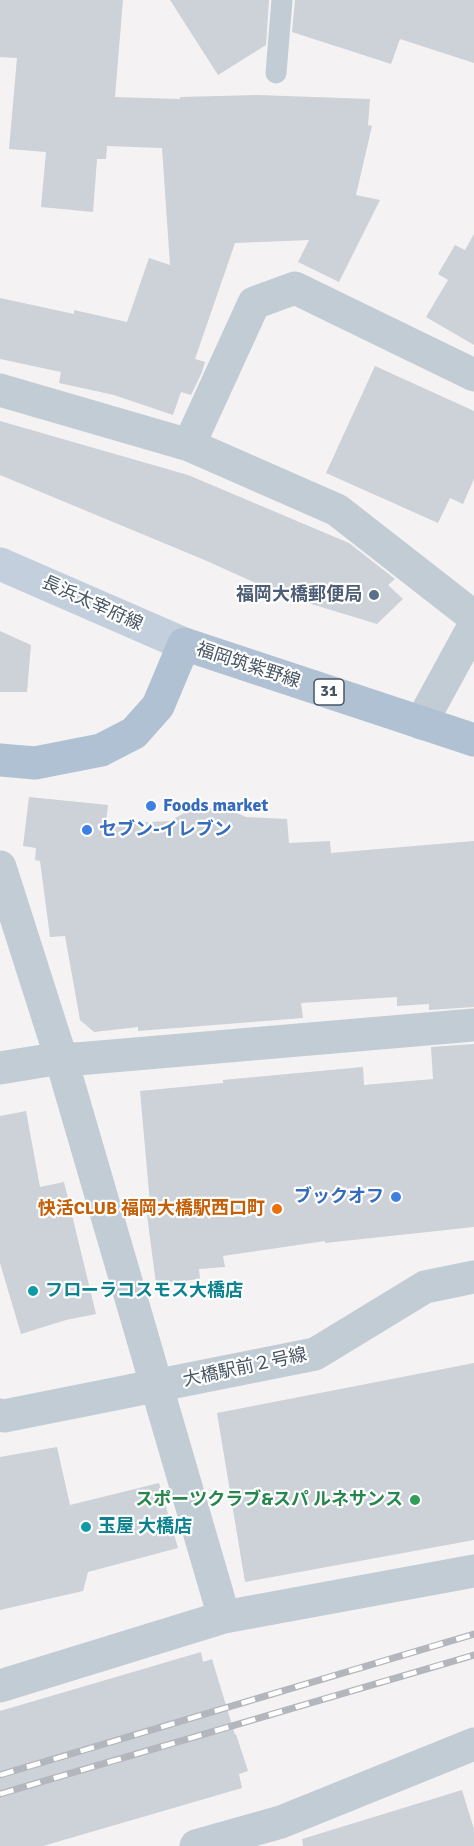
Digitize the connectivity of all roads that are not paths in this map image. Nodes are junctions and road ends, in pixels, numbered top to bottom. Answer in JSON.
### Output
{"nodes":[{"id":1,"x":282,"y":0,"type":"edge"},
{"id":2,"x":276,"y":74,"type":"dead end"},
{"id":3,"x":474,"y":375,"type":"edge"},
{"id":4,"x":0,"y":390,"type":"edge"},
{"id":5,"x":189,"y":445,"type":"junction"},
{"id":6,"x":0,"y":564,"type":"edge"},
{"id":7,"x":474,"y":617,"type":"edge"},
{"id":8,"x":474,"y":626,"type":"edge"},
{"id":9,"x":184,"y":644,"type":"junction"},
{"id":10,"x":421,"y":723,"type":"junction"},
{"id":11,"x":474,"y":740,"type":"edge"},
{"id":12,"x":0,"y":760,"type":"edge"},
{"id":13,"x":0,"y":867,"type":"edge"},
{"id":14,"x":474,"y":1025,"type":"edge"},
{"id":15,"x":61,"y":1058,"type":"junction"},
{"id":16,"x":0,"y":1068,"type":"edge"},
{"id":17,"x":474,"y":1277,"type":"edge"},
{"id":18,"x":156,"y":1387,"type":"junction"},
{"id":19,"x":0,"y":1415,"type":"edge"},
{"id":20,"x":474,"y":1571,"type":"edge"},
{"id":21,"x":224,"y":1617,"type":"junction"},
{"id":22,"x":0,"y":1686,"type":"edge"},
{"id":23,"x":474,"y":1744,"type":"edge"},
{"id":24,"x":196,"y":1846,"type":"edge"}],
"edges":[{"from":1,"to":2,"type":"lane"},
{"from":3,"to":5,"type":"street"},
{"from":4,"to":5,"type":"street"},
{"from":5,"to":7,"type":"street"},
{"from":6,"to":9,"type":"street","name":"長浜太宰府線"},
{"from":8,"to":10,"type":"street"},
{"from":9,"to":10,"type":"main road","name":"福岡筑紫野線","number":"31"},
{"from":9,"to":12,"type":"main road","name":"福岡筑紫野線"},
{"from":10,"to":11,"type":"main road","name":"福岡筑紫野線","number":"31"},
{"from":13,"to":15,"type":"street"},
{"from":14,"to":15,"type":"street"},
{"from":15,"to":16,"type":"street"},
{"from":15,"to":18,"type":"street"},
{"from":17,"to":18,"type":"street","name":"大橋駅前２号線"},
{"from":18,"to":19,"type":"street","name":"大橋駅前２号線"},
{"from":18,"to":21,"type":"street"},
{"from":20,"to":21,"type":"street"},
{"from":21,"to":22,"type":"street"},
{"from":23,"to":24,"type":"street"}]}
